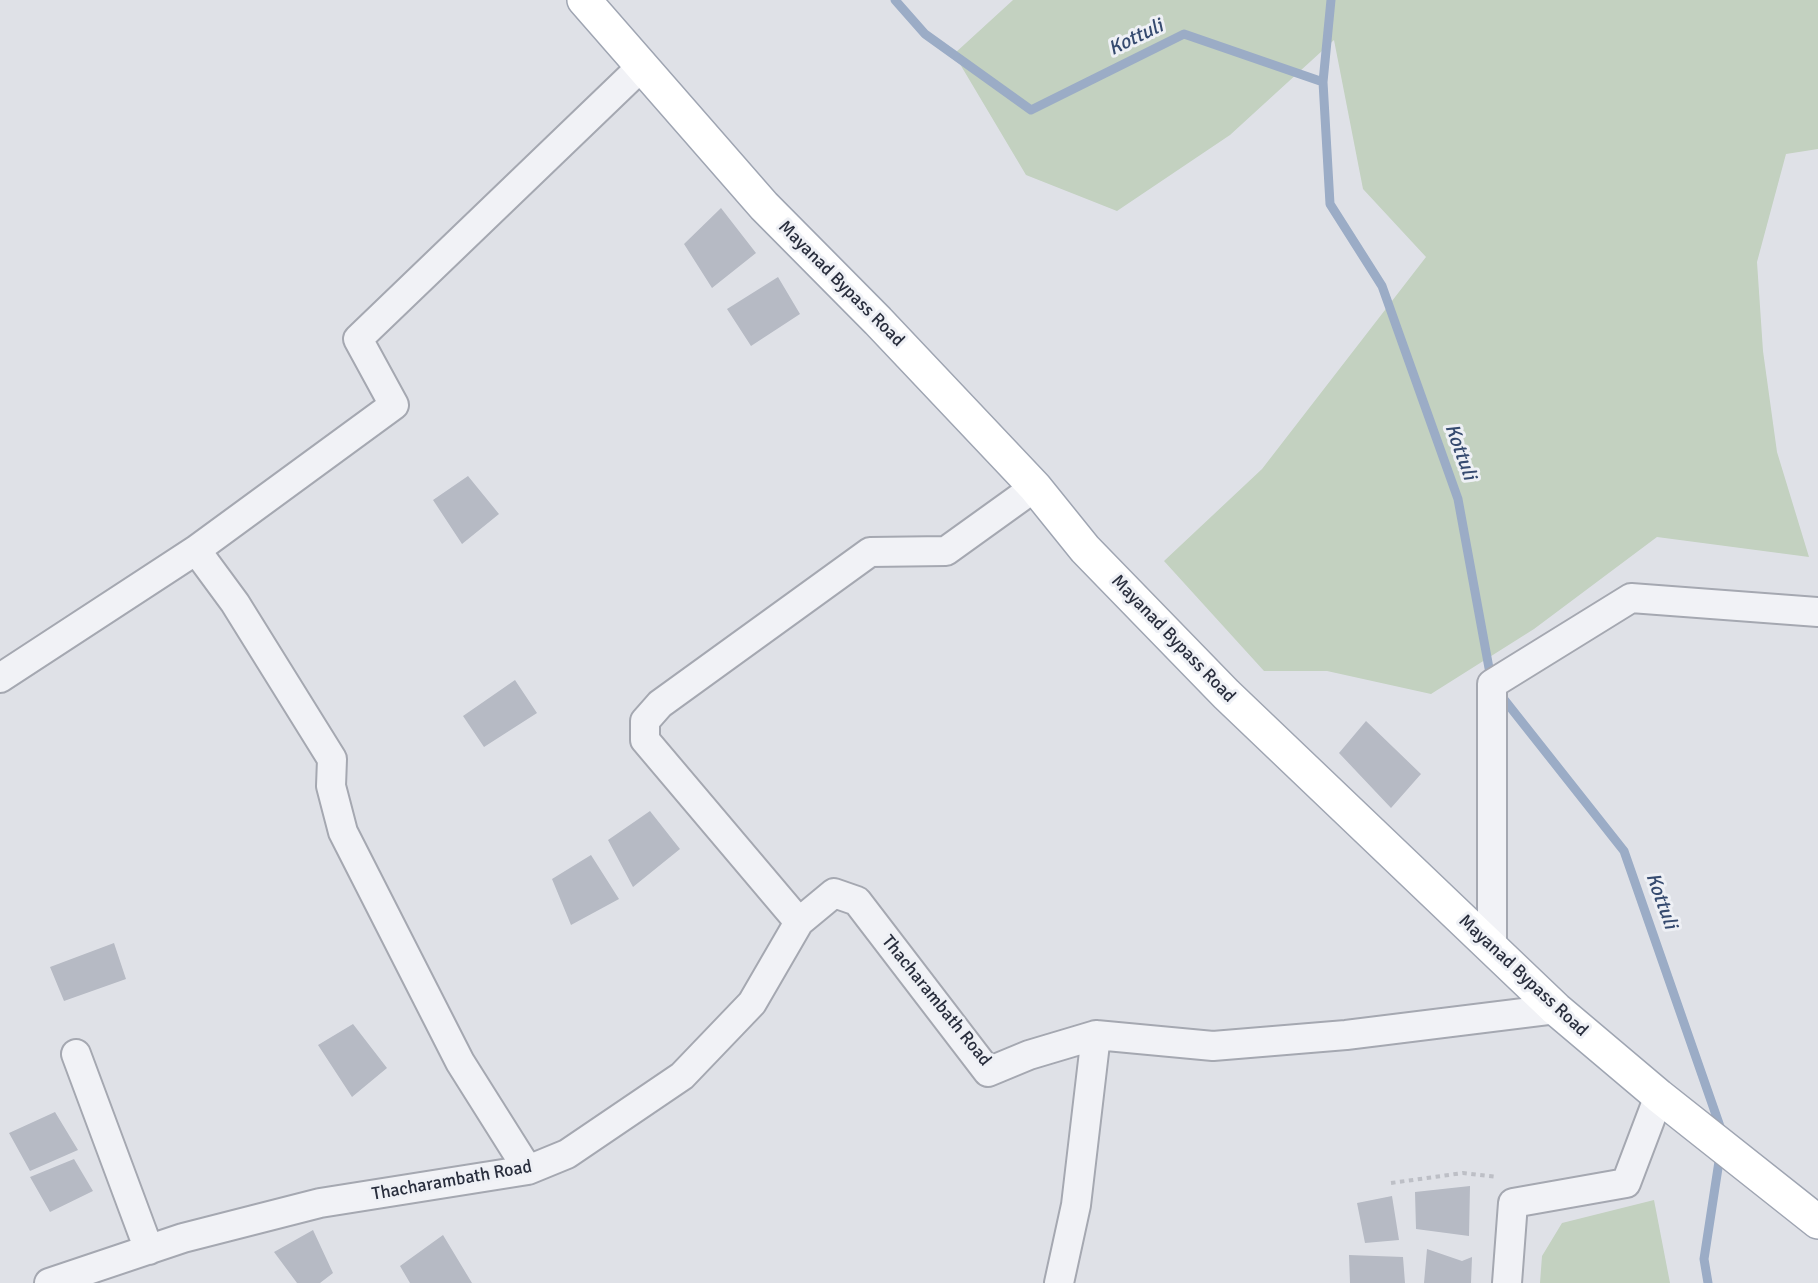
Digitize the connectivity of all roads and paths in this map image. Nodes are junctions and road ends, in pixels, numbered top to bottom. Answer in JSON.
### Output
{"nodes":[{"id":1,"x":584,"y":0,"type":"edge"},
{"id":2,"x":640,"y":68,"type":"junction"},
{"id":3,"x":1035,"y":487,"type":"junction"},
{"id":4,"x":196,"y":550,"type":"junction"},
{"id":5,"x":1818,"y":612,"type":"edge"},
{"id":6,"x":0,"y":678,"type":"edge"},
{"id":7,"x":799,"y":922,"type":"junction"},
{"id":8,"x":1492,"y":948,"type":"junction"},
{"id":9,"x":1556,"y":1009,"type":"junction"},
{"id":10,"x":1096,"y":1035,"type":"junction"},
{"id":11,"x":76,"y":1054,"type":"dead end"},
{"id":12,"x":1663,"y":1099,"type":"junction"},
{"id":13,"x":528,"y":1170,"type":"junction"},
{"id":14,"x":1391,"y":1183,"type":"dead end"},
{"id":15,"x":1515,"y":1203,"type":"junction"},
{"id":16,"x":1809,"y":1214,"type":"edge"},
{"id":17,"x":149,"y":1250,"type":"junction"},
{"id":18,"x":49,"y":1283,"type":"edge"},
{"id":19,"x":1059,"y":1283,"type":"edge"},
{"id":20,"x":1507,"y":1283,"type":"edge"}],
"edges":[{"from":1,"to":2,"type":"main road","name":"Mayanad Bypass Road"},
{"from":2,"to":3,"type":"main road","name":"Mayanad Bypass Road"},
{"from":2,"to":4,"type":"street"},
{"from":3,"to":7,"type":"street"},
{"from":3,"to":8,"type":"main road","name":"Mayanad Bypass Road"},
{"from":4,"to":6,"type":"street"},
{"from":4,"to":13,"type":"street"},
{"from":5,"to":8,"type":"street"},
{"from":7,"to":10,"type":"street","name":"Thacharambath Road"},
{"from":7,"to":13,"type":"street","name":"Thacharambath Road"},
{"from":8,"to":9,"type":"main road","name":"Mayanad Bypass Road"},
{"from":9,"to":10,"type":"street"},
{"from":9,"to":12,"type":"main road","name":"Mayanad Bypass Road"},
{"from":10,"to":19,"type":"street"},
{"from":11,"to":17,"type":"street"},
{"from":12,"to":15,"type":"street"},
{"from":12,"to":16,"type":"main road","name":"Mayanad Bypass Road"},
{"from":13,"to":17,"type":"street","name":"Thacharambath Road"},
{"from":14,"to":15,"type":"path"},
{"from":15,"to":20,"type":"street"},
{"from":17,"to":18,"type":"street","name":"Thacharambath Road"}]}
